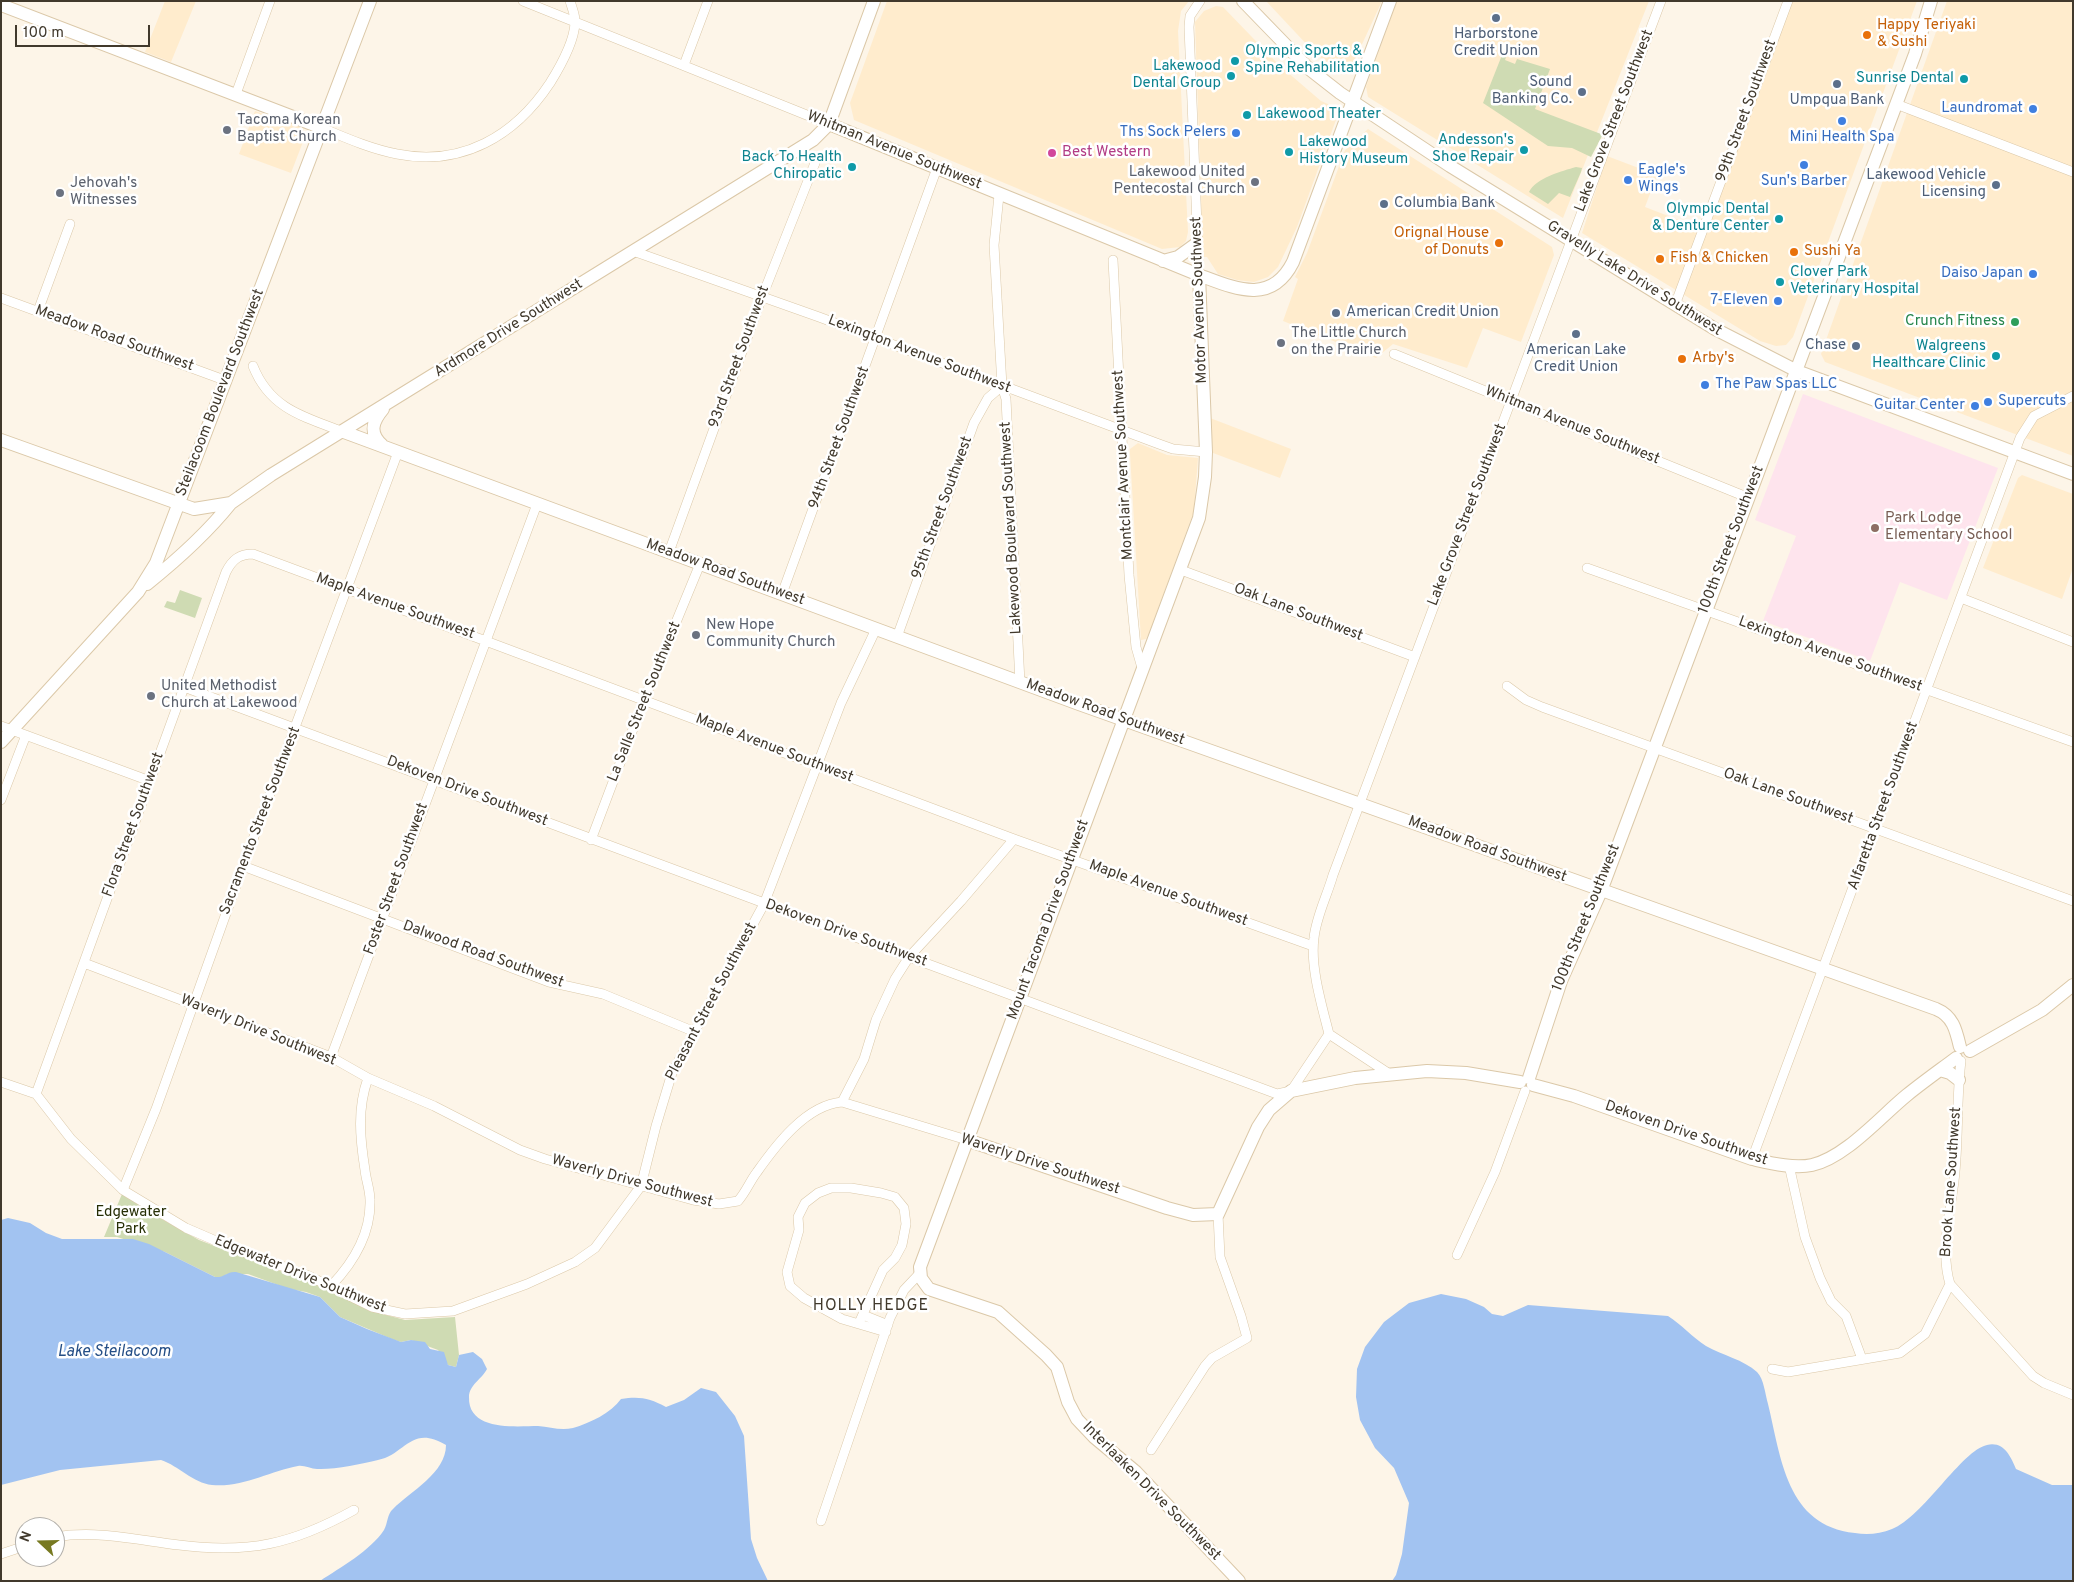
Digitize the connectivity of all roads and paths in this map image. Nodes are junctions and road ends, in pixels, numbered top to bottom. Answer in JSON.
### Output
{"nodes":[{"id":1,"x":270,"y":1,"type":"edge"},
{"id":2,"x":370,"y":1,"type":"edge"},
{"id":3,"x":523,"y":1,"type":"edge"},
{"id":4,"x":570,"y":1,"type":"edge"},
{"id":5,"x":708,"y":1,"type":"edge"},
{"id":6,"x":874,"y":1,"type":"edge"},
{"id":7,"x":1200,"y":1,"type":"edge"},
{"id":8,"x":1243,"y":1,"type":"edge"},
{"id":9,"x":1390,"y":1,"type":"edge"},
{"id":10,"x":1660,"y":1,"type":"edge"},
{"id":11,"x":1788,"y":1,"type":"edge"},
{"id":12,"x":1931,"y":1,"type":"edge"},
{"id":13,"x":1,"y":5,"type":"edge"},
{"id":14,"x":576,"y":23,"type":"junction"},
{"id":15,"x":684,"y":65,"type":"junction"},
{"id":16,"x":236,"y":94,"type":"junction"},
{"id":17,"x":1351,"y":100,"type":"junction"},
{"id":18,"x":1896,"y":104,"type":"junction"},
{"id":19,"x":829,"y":124,"type":"junction"},
{"id":20,"x":322,"y":128,"type":"junction"},
{"id":21,"x":815,"y":163,"type":"dead end"},
{"id":22,"x":937,"y":168,"type":"junction"},
{"id":23,"x":2073,"y":172,"type":"edge"},
{"id":24,"x":1000,"y":194,"type":"junction"},
{"id":25,"x":70,"y":224,"type":"dead end"},
{"id":26,"x":1570,"y":240,"type":"junction"},
{"id":27,"x":1196,"y":244,"type":"junction"},
{"id":28,"x":634,"y":251,"type":"junction"},
{"id":29,"x":1114,"y":260,"type":"dead end"},
{"id":30,"x":1164,"y":260,"type":"junction"},
{"id":31,"x":1199,"y":275,"type":"junction"},
{"id":32,"x":762,"y":297,"type":"junction"},
{"id":33,"x":1,"y":298,"type":"edge"},
{"id":34,"x":1675,"y":305,"type":"junction"},
{"id":35,"x":38,"y":311,"type":"junction"},
{"id":36,"x":876,"y":339,"type":"junction"},
{"id":37,"x":1394,"y":354,"type":"dead end"},
{"id":38,"x":253,"y":366,"type":"dead end"},
{"id":39,"x":1797,"y":371,"type":"junction"},
{"id":40,"x":227,"y":380,"type":"junction"},
{"id":41,"x":1002,"y":386,"type":"junction"},
{"id":42,"x":2073,"y":396,"type":"edge"},
{"id":43,"x":1511,"y":401,"type":"junction"},
{"id":44,"x":386,"y":406,"type":"junction"},
{"id":45,"x":1123,"y":431,"type":"junction"},
{"id":46,"x":344,"y":432,"type":"junction"},
{"id":47,"x":1,"y":440,"type":"edge"},
{"id":48,"x":384,"y":447,"type":"junction"},
{"id":49,"x":398,"y":452,"type":"junction"},
{"id":50,"x":1206,"y":452,"type":"junction"},
{"id":51,"x":2014,"y":452,"type":"junction"},
{"id":52,"x":2073,"y":474,"type":"edge"},
{"id":53,"x":1749,"y":498,"type":"junction"},
{"id":54,"x":179,"y":503,"type":"junction"},
{"id":55,"x":231,"y":503,"type":"junction"},
{"id":56,"x":537,"y":504,"type":"junction"},
{"id":57,"x":669,"y":552,"type":"junction"},
{"id":58,"x":236,"y":558,"type":"joint"},
{"id":59,"x":700,"y":564,"type":"junction"},
{"id":60,"x":1587,"y":568,"type":"dead end"},
{"id":61,"x":1181,"y":570,"type":"junction"},
{"id":62,"x":347,"y":589,"type":"junction"},
{"id":63,"x":138,"y":592,"type":"junction"},
{"id":64,"x":782,"y":594,"type":"junction"},
{"id":65,"x":1961,"y":598,"type":"junction"},
{"id":66,"x":1705,"y":610,"type":"junction"},
{"id":67,"x":876,"y":629,"type":"junction"},
{"id":68,"x":897,"y":637,"type":"junction"},
{"id":69,"x":485,"y":641,"type":"junction"},
{"id":70,"x":2073,"y":642,"type":"edge"},
{"id":71,"x":1415,"y":657,"type":"junction"},
{"id":72,"x":1142,"y":668,"type":"junction"},
{"id":73,"x":1020,"y":683,"type":"junction"},
{"id":74,"x":1507,"y":686,"type":"dead end"},
{"id":75,"x":184,"y":687,"type":"junction"},
{"id":76,"x":1928,"y":690,"type":"junction"},
{"id":77,"x":644,"y":700,"type":"junction"},
{"id":78,"x":1124,"y":720,"type":"junction"},
{"id":79,"x":296,"y":727,"type":"junction"},
{"id":80,"x":7,"y":728,"type":"edge"},
{"id":81,"x":26,"y":735,"type":"junction"},
{"id":82,"x":1,"y":742,"type":"edge"},
{"id":83,"x":2073,"y":742,"type":"edge"},
{"id":84,"x":1653,"y":748,"type":"junction"},
{"id":85,"x":816,"y":765,"type":"junction"},
{"id":86,"x":433,"y":779,"type":"junction"},
{"id":87,"x":150,"y":781,"type":"junction"},
{"id":88,"x":1,"y":800,"type":"edge"},
{"id":89,"x":1360,"y":806,"type":"junction"},
{"id":90,"x":1875,"y":829,"type":"junction"},
{"id":91,"x":1014,"y":839,"type":"junction"},
{"id":92,"x":591,"y":840,"type":"junction"},
{"id":93,"x":1070,"y":859,"type":"junction"},
{"id":94,"x":242,"y":866,"type":"junction"},
{"id":95,"x":1600,"y":891,"type":"junction"},
{"id":96,"x":2073,"y":901,"type":"edge"},
{"id":97,"x":764,"y":904,"type":"junction"},
{"id":98,"x":382,"y":919,"type":"junction"},
{"id":99,"x":1313,"y":946,"type":"junction"},
{"id":100,"x":909,"y":957,"type":"junction"},
{"id":101,"x":84,"y":963,"type":"junction"},
{"id":102,"x":1824,"y":969,"type":"junction"},
{"id":103,"x":2073,"y":985,"type":"edge"},
{"id":104,"x":1020,"y":999,"type":"junction"},
{"id":105,"x":194,"y":1005,"type":"junction"},
{"id":106,"x":695,"y":1032,"type":"junction"},
{"id":107,"x":1328,"y":1034,"type":"junction"},
{"id":108,"x":1962,"y":1054,"type":"junction"},
{"id":109,"x":331,"y":1058,"type":"junction"},
{"id":110,"x":1940,"y":1070,"type":"junction"},
{"id":111,"x":1388,"y":1074,"type":"junction"},
{"id":112,"x":368,"y":1078,"type":"junction"},
{"id":113,"x":1959,"y":1080,"type":"junction"},
{"id":114,"x":1,"y":1082,"type":"edge"},
{"id":115,"x":1527,"y":1084,"type":"junction"},
{"id":116,"x":1291,"y":1091,"type":"junction"},
{"id":117,"x":36,"y":1094,"type":"junction"},
{"id":118,"x":842,"y":1102,"type":"junction"},
{"id":119,"x":967,"y":1140,"type":"junction"},
{"id":120,"x":1752,"y":1159,"type":"junction"},
{"id":121,"x":1789,"y":1165,"type":"junction"},
{"id":122,"x":641,"y":1186,"type":"junction"},
{"id":123,"x":123,"y":1190,"type":"junction"},
{"id":124,"x":1218,"y":1214,"type":"junction"},
{"id":125,"x":1456,"y":1256,"type":"dead end"},
{"id":126,"x":920,"y":1272,"type":"junction"},
{"id":127,"x":1950,"y":1284,"type":"junction"},
{"id":128,"x":331,"y":1286,"type":"junction"},
{"id":129,"x":861,"y":1319,"type":"junction"},
{"id":130,"x":887,"y":1328,"type":"junction"},
{"id":131,"x":1862,"y":1359,"type":"junction"},
{"id":132,"x":1772,"y":1369,"type":"dead end"},
{"id":133,"x":2073,"y":1395,"type":"edge"},
{"id":134,"x":1151,"y":1450,"type":"dead end"},
{"id":135,"x":354,"y":1510,"type":"dead end"},
{"id":136,"x":820,"y":1521,"type":"dead end"},
{"id":137,"x":65,"y":1536,"type":"edge"},
{"id":138,"x":15,"y":1549,"type":"edge"},
{"id":139,"x":1,"y":1554,"type":"edge"},
{"id":140,"x":1239,"y":1581,"type":"edge"}],
"edges":[{"from":1,"to":16,"type":"street"},
{"from":2,"to":20,"type":"street","name":"Steilacoom Boulevard Southwest"},
{"from":3,"to":14,"type":"street","name":"Whitman Avenue Southwest"},
{"from":4,"to":14,"type":"street"},
{"from":5,"to":15,"type":"street"},
{"from":6,"to":19,"type":"street"},
{"from":7,"to":27,"type":"street","name":"Motor Avenue Southwest"},
{"from":8,"to":17,"type":"street","name":"Gravelly Lake Drive Southwest"},
{"from":9,"to":17,"type":"street"},
{"from":10,"to":26,"type":"street","name":"Lake Grove Street Southwest"},
{"from":11,"to":34,"type":"street","name":"99th Street Southwest"},
{"from":12,"to":18,"type":"street","name":"100th Street Southwest"},
{"from":13,"to":16,"type":"street"},
{"from":14,"to":15,"type":"street","name":"Whitman Avenue Southwest"},
{"from":14,"to":20,"type":"street"},
{"from":15,"to":19,"type":"street","name":"Whitman Avenue Southwest"},
{"from":16,"to":20,"type":"street"},
{"from":17,"to":26,"type":"street","name":"Gravelly Lake Drive Southwest"},
{"from":17,"to":31,"type":"street","name":"Whitman Avenue Southwest"},
{"from":18,"to":23,"type":"street"},
{"from":18,"to":39,"type":"street","name":"100th Street Southwest"},
{"from":19,"to":22,"type":"street","name":"Whitman Avenue Southwest"},
{"from":19,"to":28,"type":"street","name":"Ardmore Drive Southwest"},
{"from":20,"to":40,"type":"street","name":"Steilacoom Boulevard Southwest"},
{"from":21,"to":32,"type":"street","name":"93rd Street Southwest"},
{"from":22,"to":24,"type":"street","name":"Whitman Avenue Southwest"},
{"from":22,"to":36,"type":"street","name":"94th Street Southwest"},
{"from":24,"to":30,"type":"street","name":"Whitman Avenue Southwest"},
{"from":24,"to":41,"type":"street","name":"Lakewood Boulevard Southwest"},
{"from":25,"to":35,"type":"street"},
{"from":26,"to":34,"type":"street","name":"Gravelly Lake Drive Southwest"},
{"from":26,"to":43,"type":"street","name":"Lake Grove Street Southwest"},
{"from":27,"to":30,"type":"street"},
{"from":27,"to":31,"type":"street","name":"Motor Avenue Southwest"},
{"from":28,"to":32,"type":"street","name":"Lexington Avenue Southwest"},
{"from":28,"to":44,"type":"street","name":"Ardmore Drive Southwest"},
{"from":29,"to":45,"type":"street","name":"Montclair Avenue Southwest"},
{"from":30,"to":31,"type":"street","name":"Whitman Avenue Southwest"},
{"from":31,"to":50,"type":"street","name":"Motor Avenue Southwest"},
{"from":32,"to":36,"type":"street","name":"Lexington Avenue Southwest"},
{"from":32,"to":57,"type":"street","name":"93rd Street Southwest"},
{"from":33,"to":35,"type":"street","name":"Meadow Road Southwest"},
{"from":34,"to":39,"type":"street","name":"Gravelly Lake Drive Southwest"},
{"from":35,"to":40,"type":"street","name":"Meadow Road Southwest"},
{"from":36,"to":41,"type":"street","name":"Lexington Avenue Southwest"},
{"from":36,"to":64,"type":"street","name":"94th Street Southwest"},
{"from":37,"to":43,"type":"street","name":"Whitman Avenue Southwest"},
{"from":38,"to":46,"type":"street","name":"Meadow Road Southwest"},
{"from":39,"to":51,"type":"street","name":"Gravelly Lake Drive Southwest"},
{"from":39,"to":53,"type":"street","name":"100th Street Southwest"},
{"from":40,"to":54,"type":"street","name":"Steilacoom Boulevard Southwest"},
{"from":41,"to":45,"type":"street","name":"Lexington Avenue Southwest"},
{"from":41,"to":68,"type":"street","name":"95th Street Southwest"},
{"from":41,"to":73,"type":"street","name":"Lakewood Boulevard Southwest"},
{"from":42,"to":51,"type":"street","name":"Alfaretta Street Southwest"},
{"from":43,"to":53,"type":"street","name":"Whitman Avenue Southwest"},
{"from":43,"to":71,"type":"street","name":"Lake Grove Street Southwest"},
{"from":44,"to":46,"type":"street","name":"Ardmore Drive Southwest"},
{"from":44,"to":48,"type":"street"},
{"from":45,"to":50,"type":"street","name":"Lexington Avenue Southwest"},
{"from":45,"to":72,"type":"street","name":"Montclair Avenue Southwest"},
{"from":46,"to":48,"type":"street","name":"Meadow Road Southwest"},
{"from":46,"to":55,"type":"street","name":"Ardmore Drive Southwest"},
{"from":47,"to":54,"type":"street","name":"Ardmore Drive Southwest"},
{"from":48,"to":49,"type":"street","name":"Meadow Road Southwest"},
{"from":49,"to":56,"type":"street","name":"Meadow Road Southwest"},
{"from":49,"to":62,"type":"street","name":"Sacramento Street Southwest"},
{"from":50,"to":61,"type":"street","name":"Motor Avenue Southwest"},
{"from":51,"to":52,"type":"street","name":"Gravelly Lake Drive Southwest"},
{"from":51,"to":65,"type":"street","name":"Alfaretta Street Southwest"},
{"from":53,"to":66,"type":"street","name":"100th Street Southwest"},
{"from":54,"to":55,"type":"street","name":"Ardmore Drive Southwest"},
{"from":54,"to":63,"type":"street","name":"Steilacoom Boulevard Southwest"},
{"from":55,"to":63,"type":"street"},
{"from":56,"to":57,"type":"street","name":"Meadow Road Southwest"},
{"from":56,"to":69,"type":"street","name":"Foster Street Southwest"},
{"from":57,"to":59,"type":"street","name":"Meadow Road Southwest"},
{"from":58,"to":62,"type":"street","name":"Maple Avenue Southwest"},
{"from":58,"to":75,"type":"street","name":"Flora Street Southwest"},
{"from":59,"to":64,"type":"street","name":"Meadow Road Southwest"},
{"from":59,"to":77,"type":"street","name":"La Salle Street Southwest"},
{"from":60,"to":66,"type":"street","name":"Lexington Avenue Southwest"},
{"from":61,"to":71,"type":"street","name":"Oak Lane Southwest"},
{"from":61,"to":72,"type":"street","name":"Mount Tacoma Drive Southwest"},
{"from":62,"to":69,"type":"street","name":"Maple Avenue Southwest"},
{"from":62,"to":79,"type":"street","name":"Sacramento Street Southwest"},
{"from":63,"to":80,"type":"street","name":"Steilacoom Boulevard Southwest"},
{"from":64,"to":67,"type":"street","name":"Meadow Road Southwest"},
{"from":65,"to":70,"type":"street"},
{"from":65,"to":76,"type":"street","name":"Alfaretta Street Southwest"},
{"from":66,"to":76,"type":"street","name":"Lexington Avenue Southwest"},
{"from":66,"to":84,"type":"street","name":"100th Street Southwest"},
{"from":67,"to":68,"type":"street","name":"Meadow Road Southwest"},
{"from":67,"to":85,"type":"street"},
{"from":68,"to":73,"type":"street","name":"Meadow Road Southwest"},
{"from":69,"to":77,"type":"street","name":"Maple Avenue Southwest"},
{"from":69,"to":86,"type":"street","name":"Foster Street Southwest"},
{"from":71,"to":89,"type":"street","name":"Lake Grove Street Southwest"},
{"from":72,"to":78,"type":"street","name":"Mount Tacoma Drive Southwest"},
{"from":73,"to":78,"type":"street","name":"Meadow Road Southwest"},
{"from":74,"to":84,"type":"street","name":"Oak Lane Southwest"},
{"from":75,"to":79,"type":"street","name":"Dekoven Drive Southwest"},
{"from":75,"to":87,"type":"street","name":"Flora Street Southwest"},
{"from":76,"to":83,"type":"street","name":"Lexington Avenue Southwest"},
{"from":76,"to":90,"type":"street","name":"Alfaretta Street Southwest"},
{"from":77,"to":85,"type":"street","name":"Maple Avenue Southwest"},
{"from":77,"to":92,"type":"street","name":"La Salle Street Southwest"},
{"from":78,"to":89,"type":"street","name":"Meadow Road Southwest"},
{"from":78,"to":93,"type":"street","name":"Mount Tacoma Drive Southwest"},
{"from":79,"to":86,"type":"street","name":"Dekoven Drive Southwest"},
{"from":79,"to":94,"type":"street","name":"Sacramento Street Southwest"},
{"from":80,"to":81,"type":"street"},
{"from":80,"to":82,"type":"street","name":"Steilacoom Boulevard Southwest"},
{"from":81,"to":87,"type":"street"},
{"from":81,"to":88,"type":"street"},
{"from":84,"to":90,"type":"street","name":"Oak Lane Southwest"},
{"from":84,"to":95,"type":"street","name":"100th Street Southwest"},
{"from":85,"to":91,"type":"street","name":"Maple Avenue Southwest"},
{"from":85,"to":97,"type":"street","name":"Pleasant Street Southwest"},
{"from":86,"to":92,"type":"street","name":"Dekoven Drive Southwest"},
{"from":86,"to":98,"type":"street","name":"Foster Street Southwest"},
{"from":87,"to":101,"type":"street","name":"Flora Street Southwest"},
{"from":89,"to":95,"type":"street","name":"Meadow Road Southwest"},
{"from":89,"to":99,"type":"street","name":"Lake Grove Street Southwest"},
{"from":90,"to":96,"type":"street","name":"Oak Lane Southwest"},
{"from":90,"to":102,"type":"street","name":"Alfaretta Street Southwest"},
{"from":91,"to":93,"type":"street","name":"Maple Avenue Southwest"},
{"from":91,"to":100,"type":"street"},
{"from":92,"to":97,"type":"street","name":"Dekoven Drive Southwest"},
{"from":93,"to":99,"type":"street","name":"Maple Avenue Southwest"},
{"from":93,"to":104,"type":"street","name":"Mount Tacoma Drive Southwest"},
{"from":94,"to":98,"type":"street","name":"Dalwood Road Southwest"},
{"from":94,"to":105,"type":"street","name":"Sacramento Street Southwest"},
{"from":95,"to":102,"type":"street","name":"Meadow Road Southwest"},
{"from":95,"to":115,"type":"street","name":"100th Street Southwest"},
{"from":97,"to":100,"type":"street","name":"Dekoven Drive Southwest"},
{"from":97,"to":106,"type":"street","name":"Pleasant Street Southwest"},
{"from":98,"to":106,"type":"street","name":"Dalwood Road Southwest"},
{"from":98,"to":109,"type":"street","name":"Foster Street Southwest"},
{"from":99,"to":107,"type":"street","name":"Lake Grove Street Southwest"},
{"from":100,"to":104,"type":"street","name":"Dekoven Drive Southwest"},
{"from":100,"to":118,"type":"street"},
{"from":101,"to":105,"type":"street","name":"Waverly Drive Southwest"},
{"from":101,"to":117,"type":"street","name":"Flora Street Southwest"},
{"from":102,"to":108,"type":"street","name":"Meadow Road Southwest"},
{"from":102,"to":120,"type":"street","name":"Alfaretta Street Southwest"},
{"from":103,"to":108,"type":"street","name":"Dekoven Drive Southwest"},
{"from":104,"to":116,"type":"street","name":"Dekoven Drive Southwest"},
{"from":104,"to":119,"type":"street","name":"Mount Tacoma Drive Southwest"},
{"from":105,"to":109,"type":"street","name":"Waverly Drive Southwest"},
{"from":105,"to":123,"type":"street","name":"Sacramento Street Southwest"},
{"from":106,"to":122,"type":"street","name":"Pleasant Street Southwest"},
{"from":107,"to":111,"type":"street"},
{"from":107,"to":116,"type":"street"},
{"from":108,"to":110,"type":"street","name":"Dekoven Drive Southwest"},
{"from":108,"to":113,"type":"street","name":"Brook Lane Southwest"},
{"from":109,"to":112,"type":"street","name":"Waverly Drive Southwest"},
{"from":110,"to":113,"type":"street"},
{"from":110,"to":121,"type":"street","name":"Dekoven Drive Southwest"},
{"from":111,"to":115,"type":"street","name":"Dekoven Drive Southwest"},
{"from":111,"to":116,"type":"street","name":"Dekoven Drive Southwest"},
{"from":112,"to":122,"type":"street","name":"Waverly Drive Southwest"},
{"from":112,"to":128,"type":"street"},
{"from":113,"to":127,"type":"street","name":"Brook Lane Southwest"},
{"from":114,"to":117,"type":"street"},
{"from":115,"to":120,"type":"street","name":"Dekoven Drive Southwest"},
{"from":115,"to":125,"type":"street","name":"100th Street Southwest"},
{"from":116,"to":124,"type":"street"},
{"from":117,"to":123,"type":"street","name":"Edgewater Drive Southwest"},
{"from":118,"to":119,"type":"street","name":"Waverly Drive Southwest"},
{"from":118,"to":122,"type":"street","name":"Waverly Drive Southwest"},
{"from":119,"to":124,"type":"street","name":"Waverly Drive Southwest"},
{"from":119,"to":126,"type":"street","name":"Mount Tacoma Drive Southwest"},
{"from":120,"to":121,"type":"street","name":"Dekoven Drive Southwest"},
{"from":121,"to":131,"type":"street"},
{"from":122,"to":128,"type":"street","name":"Edgewater Drive Southwest"},
{"from":123,"to":128,"type":"street","name":"Edgewater Drive Southwest"},
{"from":124,"to":134,"type":"street"},
{"from":126,"to":130,"type":"street"},
{"from":126,"to":140,"type":"street","name":"Interlaaken Drive Southwest"},
{"from":127,"to":131,"type":"street"},
{"from":127,"to":133,"type":"street"},
{"from":129,"to":129,"type":"street"},
{"from":129,"to":130,"type":"street"},
{"from":130,"to":136,"type":"street"},
{"from":131,"to":132,"type":"street"},
{"from":135,"to":137,"type":"street"},
{"from":138,"to":139,"type":"street"}]}
